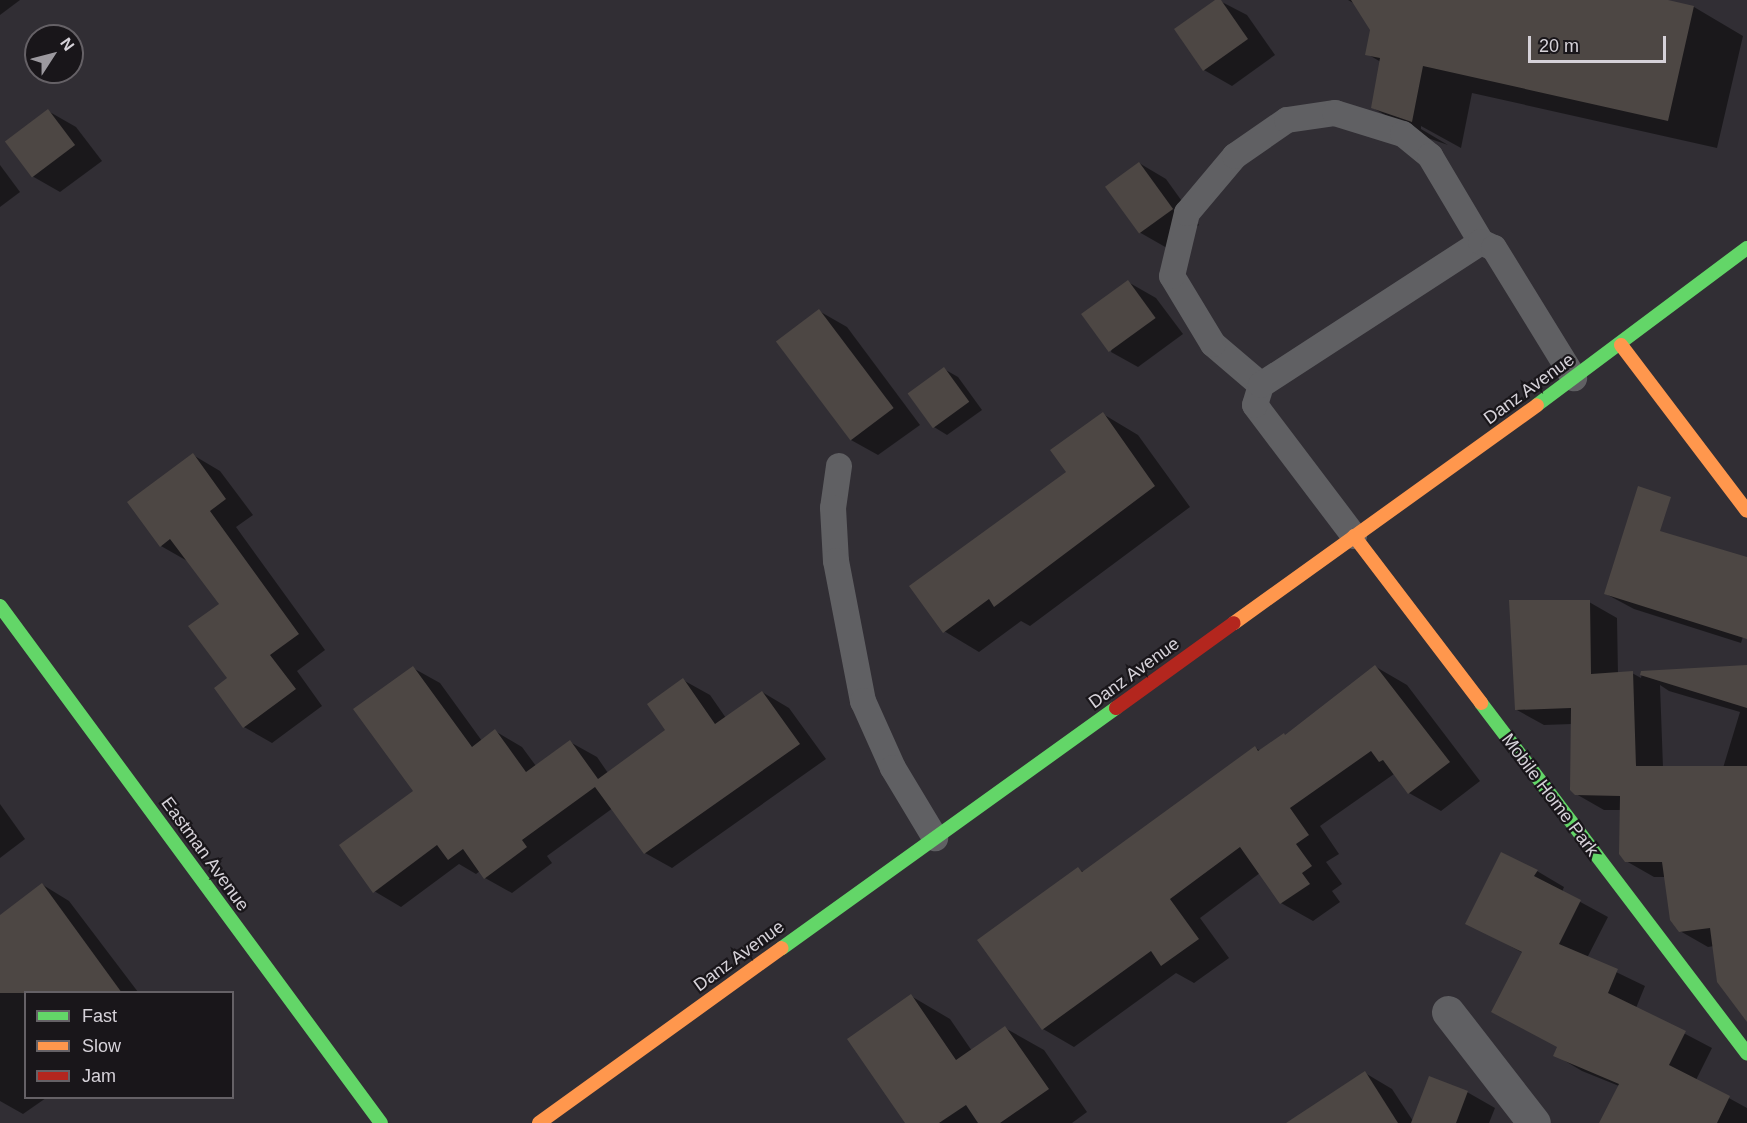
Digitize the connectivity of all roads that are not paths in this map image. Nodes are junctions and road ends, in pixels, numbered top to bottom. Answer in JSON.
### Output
{"nodes":[{"id":1,"x":1481,"y":242,"type":"junction"},
{"id":2,"x":1747,"y":248,"type":"edge"},
{"id":3,"x":1621,"y":345,"type":"junction"},
{"id":4,"x":1574,"y":378,"type":"junction"},
{"id":5,"x":1261,"y":386,"type":"junction"},
{"id":6,"x":839,"y":466,"type":"dead end"},
{"id":7,"x":1747,"y":512,"type":"edge"},
{"id":8,"x":1354,"y":536,"type":"junction"},
{"id":9,"x":0,"y":606,"type":"edge"},
{"id":10,"x":934,"y":838,"type":"junction"},
{"id":11,"x":1448,"y":1012,"type":"dead end"},
{"id":12,"x":1747,"y":1053,"type":"edge"},
{"id":13,"x":381,"y":1123,"type":"edge"},
{"id":14,"x":539,"y":1123,"type":"edge"},
{"id":15,"x":1534,"y":1123,"type":"edge"}],
"edges":[{"from":1,"to":4,"type":"lane"},
{"from":1,"to":5,"type":"lane"},
{"from":1,"to":5,"type":"lane"},
{"from":2,"to":3,"type":"street","name":"Danz Avenue"},
{"from":3,"to":4,"type":"street","name":"Danz Avenue"},
{"from":3,"to":7,"type":"street"},
{"from":4,"to":8,"type":"street","name":"Danz Avenue"},
{"from":5,"to":8,"type":"lane"},
{"from":6,"to":10,"type":"lane"},
{"from":8,"to":10,"type":"street","name":"Danz Avenue"},
{"from":8,"to":12,"type":"street","name":"Mobile Home Park"},
{"from":9,"to":13,"type":"street","name":"Eastman Avenue"},
{"from":10,"to":14,"type":"street","name":"Danz Avenue"},
{"from":11,"to":15,"type":"street"}]}
